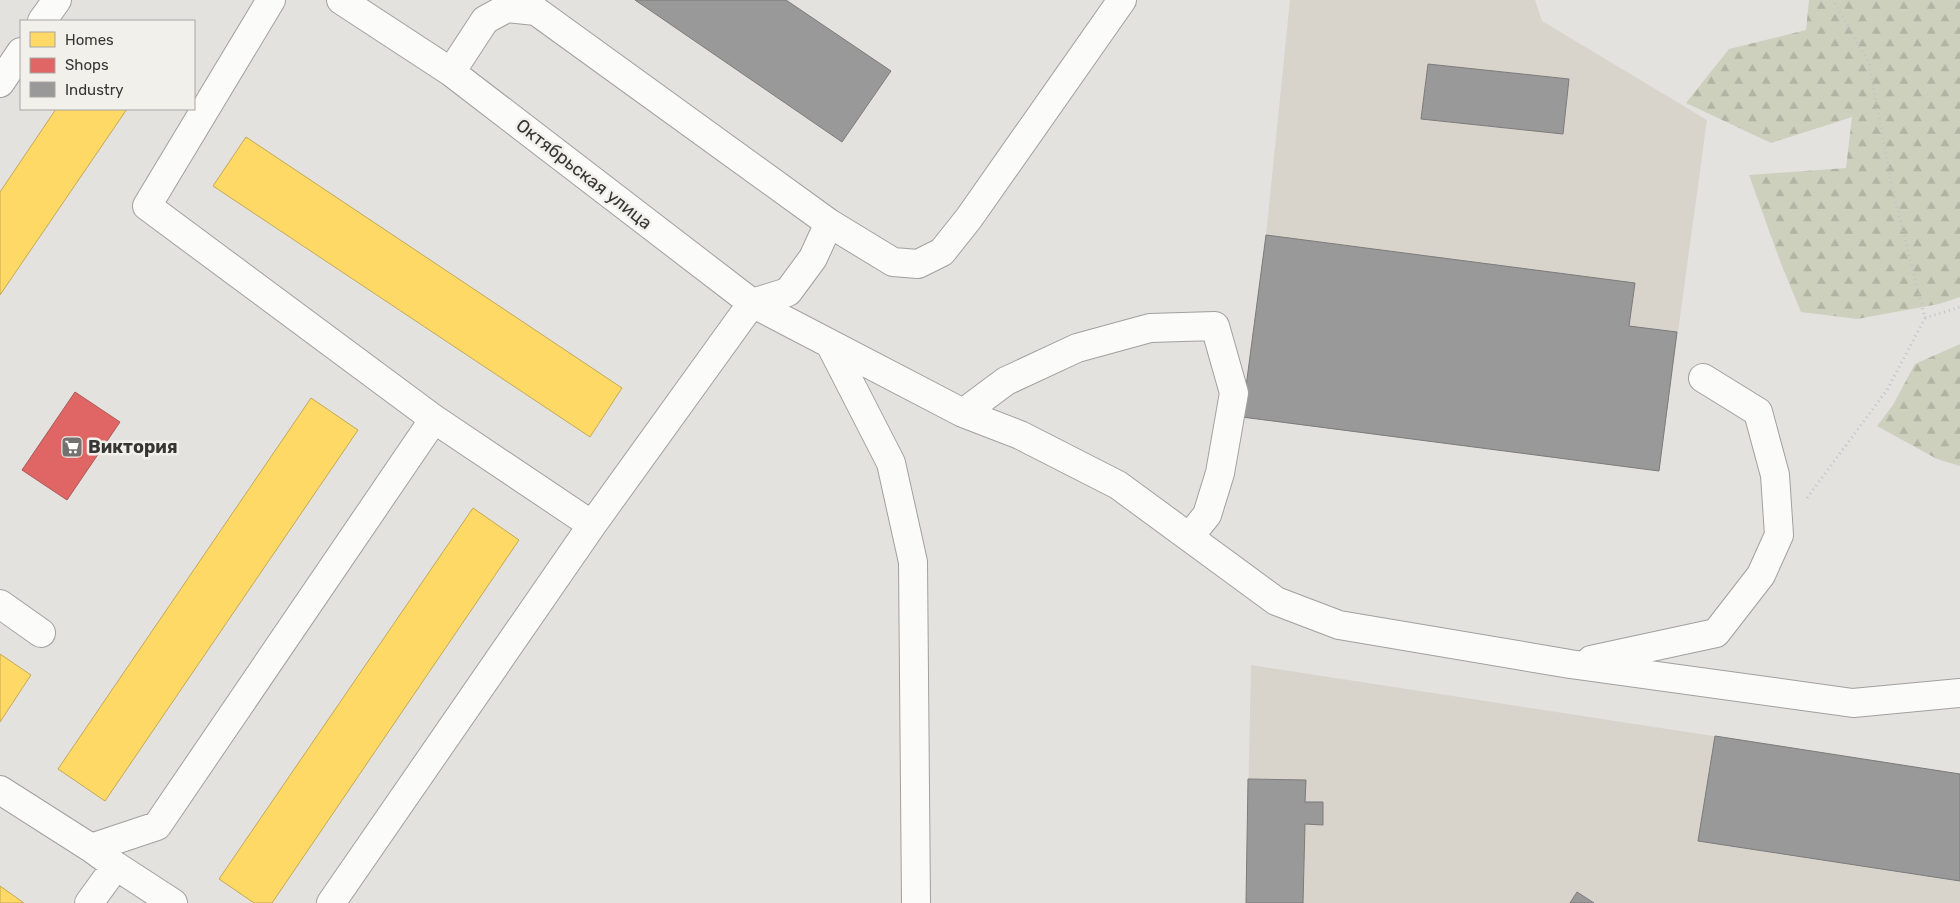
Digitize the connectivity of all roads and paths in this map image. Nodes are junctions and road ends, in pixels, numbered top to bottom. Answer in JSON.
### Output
{"nodes":[{"id":1,"x":57,"y":0,"type":"edge"},
{"id":2,"x":271,"y":0,"type":"edge"},
{"id":3,"x":341,"y":0,"type":"edge"},
{"id":4,"x":1122,"y":0,"type":"edge"},
{"id":5,"x":1833,"y":0,"type":"edge"},
{"id":6,"x":43,"y":20,"type":"edge"},
{"id":7,"x":20,"y":53,"type":"edge"},
{"id":8,"x":451,"y":72,"type":"junction"},
{"id":9,"x":0,"y":83,"type":"edge"},
{"id":10,"x":828,"y":223,"type":"junction"},
{"id":11,"x":752,"y":303,"type":"junction"},
{"id":12,"x":1960,"y":307,"type":"edge"},
{"id":13,"x":1924,"y":318,"type":"junction"},
{"id":14,"x":830,"y":344,"type":"junction"},
{"id":15,"x":1703,"y":378,"type":"dead end"},
{"id":16,"x":963,"y":413,"type":"junction"},
{"id":17,"x":434,"y":419,"type":"junction"},
{"id":18,"x":592,"y":525,"type":"junction"},
{"id":19,"x":1779,"y":535,"type":"junction"},
{"id":20,"x":1189,"y":537,"type":"junction"},
{"id":21,"x":0,"y":604,"type":"edge"},
{"id":22,"x":42,"y":633,"type":"dead end"},
{"id":23,"x":1570,"y":664,"type":"junction"},
{"id":24,"x":1960,"y":693,"type":"edge"},
{"id":25,"x":0,"y":790,"type":"edge"},
{"id":26,"x":91,"y":848,"type":"junction"},
{"id":27,"x":116,"y":866,"type":"junction"},
{"id":28,"x":89,"y":903,"type":"edge"},
{"id":29,"x":173,"y":903,"type":"edge"},
{"id":30,"x":331,"y":903,"type":"edge"},
{"id":31,"x":916,"y":903,"type":"edge"}],
"edges":[{"from":1,"to":6,"type":"street"},
{"from":2,"to":17,"type":"street"},
{"from":3,"to":8,"type":"street","name":"Октябрьская улица"},
{"from":4,"to":10,"type":"street"},
{"from":5,"to":13,"type":"path"},
{"from":7,"to":9,"type":"street"},
{"from":8,"to":10,"type":"street"},
{"from":8,"to":11,"type":"street","name":"Октябрьская улица"},
{"from":10,"to":11,"type":"street"},
{"from":11,"to":14,"type":"street","name":"Октябрьская улица"},
{"from":11,"to":18,"type":"street"},
{"from":12,"to":13,"type":"path"},
{"from":13,"to":19,"type":"path"},
{"from":14,"to":16,"type":"street","name":"Октябрьская улица"},
{"from":14,"to":31,"type":"street"},
{"from":15,"to":19,"type":"street"},
{"from":16,"to":20,"type":"street","name":"Октябрьская улица"},
{"from":16,"to":20,"type":"street"},
{"from":17,"to":18,"type":"street"},
{"from":17,"to":26,"type":"street"},
{"from":18,"to":30,"type":"street"},
{"from":19,"to":23,"type":"street"},
{"from":20,"to":23,"type":"street","name":"Октябрьская улица"},
{"from":21,"to":22,"type":"street"},
{"from":23,"to":24,"type":"street","name":"Октябрьская улица"},
{"from":25,"to":26,"type":"street"},
{"from":26,"to":27,"type":"street"},
{"from":27,"to":28,"type":"street"},
{"from":27,"to":29,"type":"street"}]}
